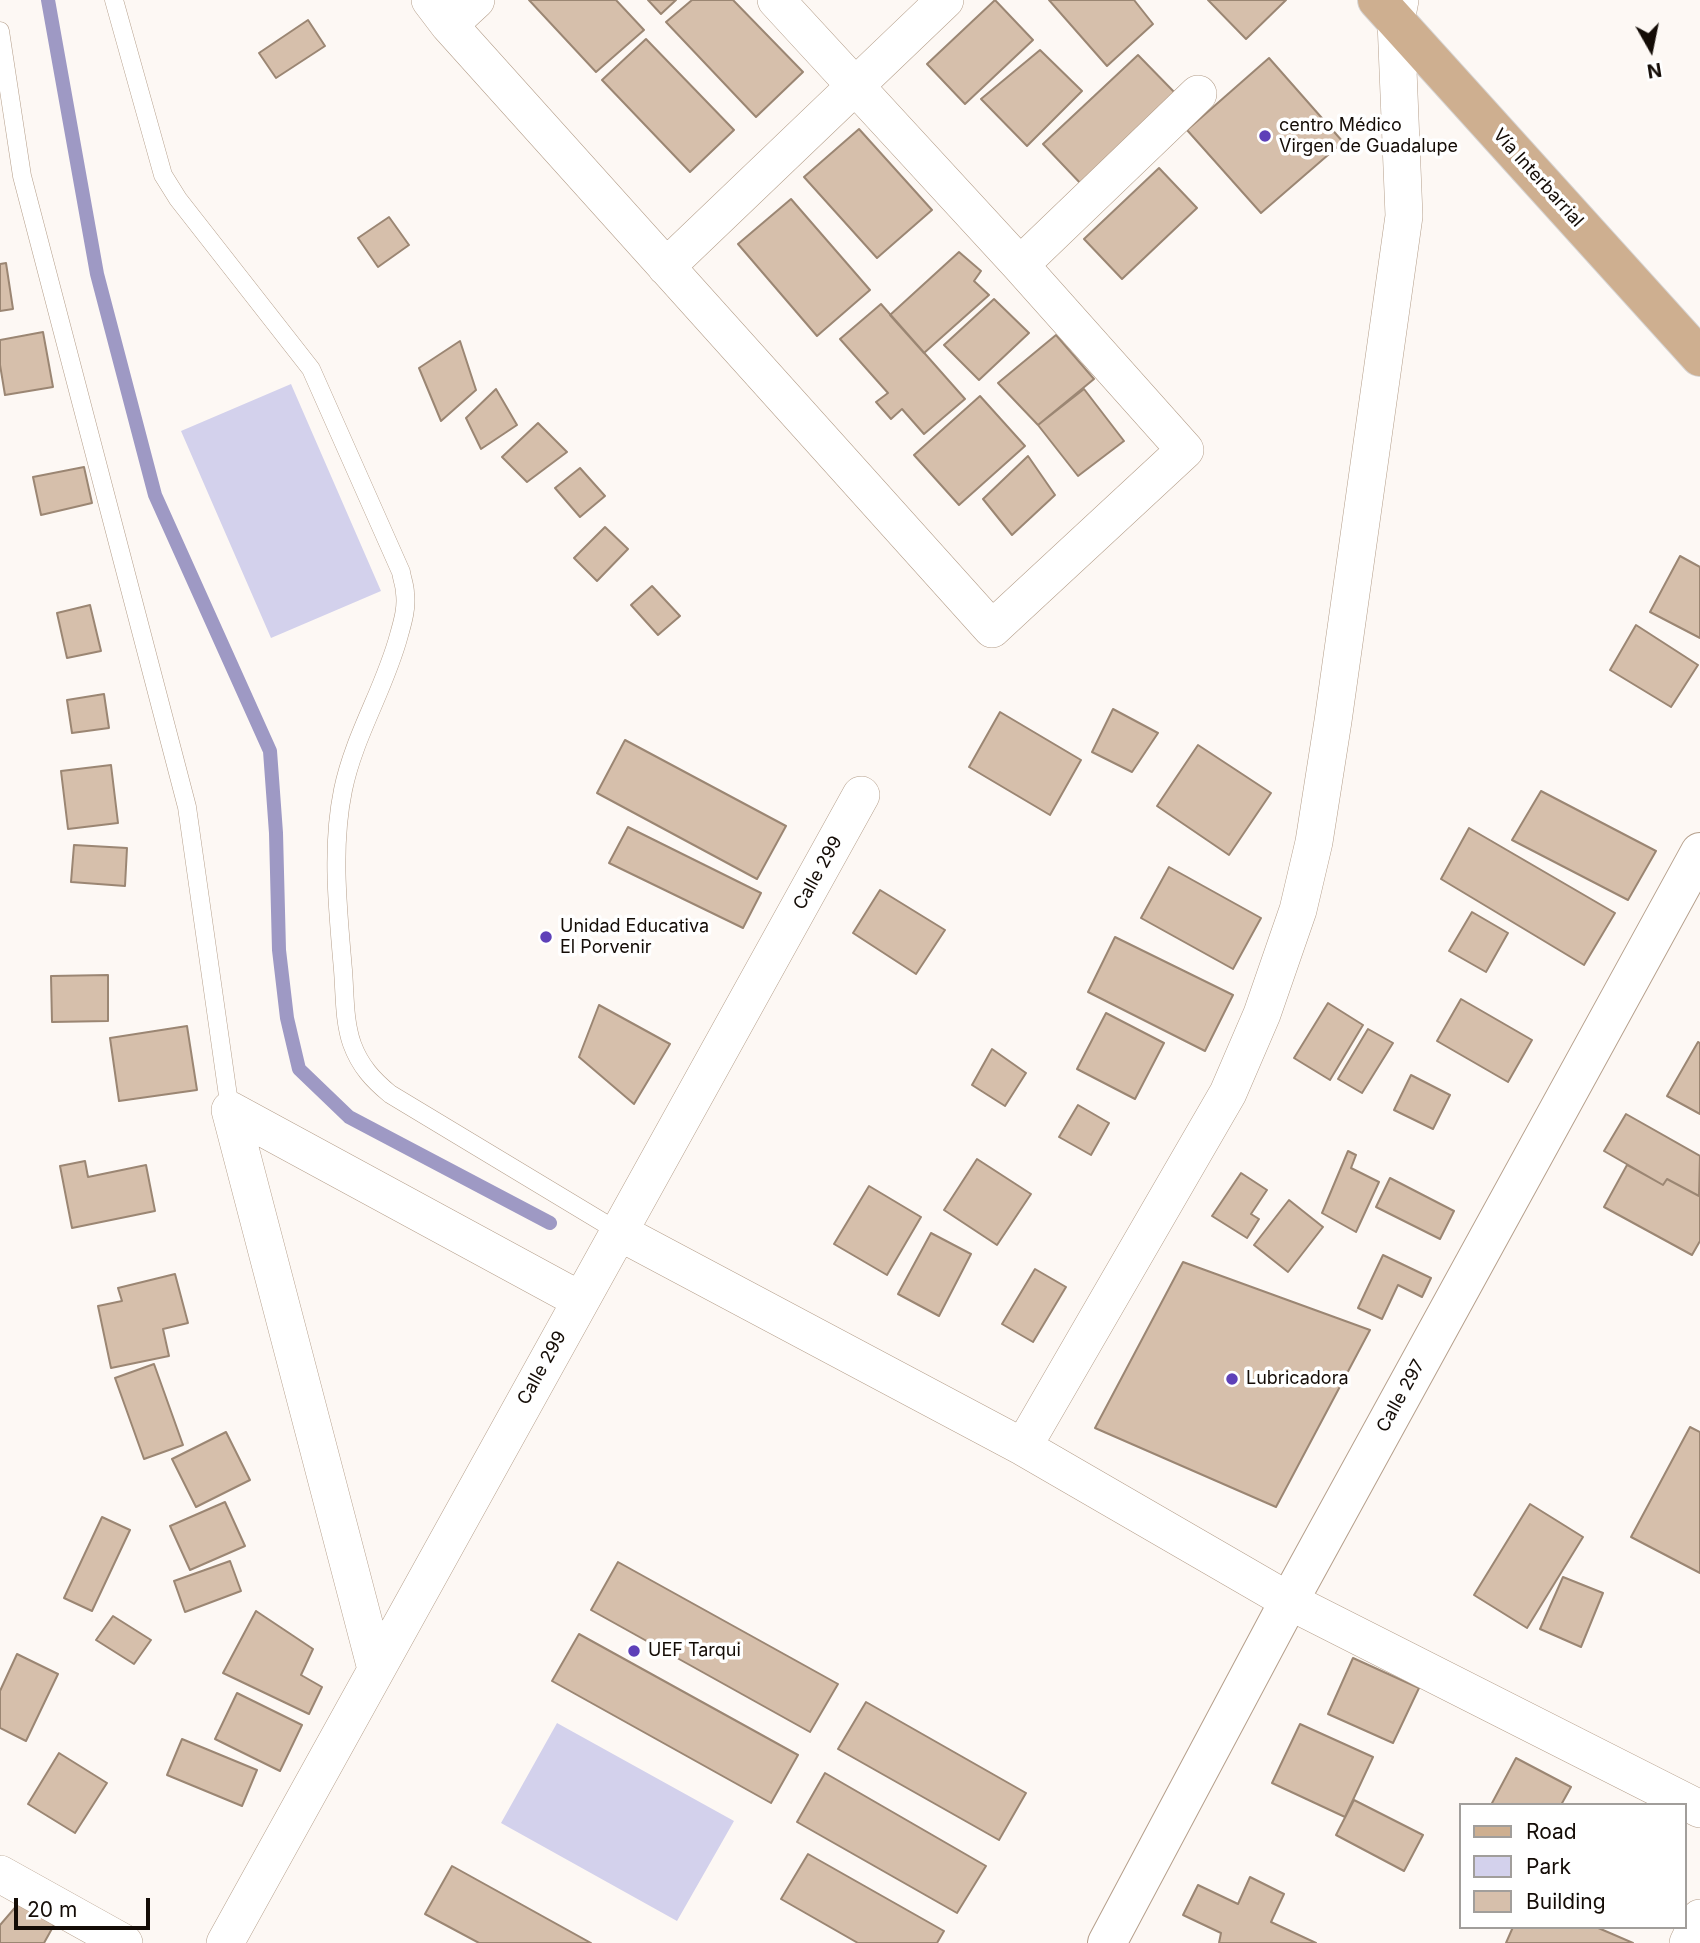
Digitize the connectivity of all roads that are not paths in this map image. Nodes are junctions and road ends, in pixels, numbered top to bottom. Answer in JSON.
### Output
{"nodes":[{"id":1,"x":114,"y":0,"type":"edge"},
{"id":2,"x":477,"y":0,"type":"edge"},
{"id":3,"x":776,"y":0,"type":"edge"},
{"id":4,"x":944,"y":0,"type":"edge"},
{"id":5,"x":1391,"y":7,"type":"edge"},
{"id":6,"x":440,"y":12,"type":"edge"},
{"id":7,"x":0,"y":31,"type":"edge"},
{"id":8,"x":856,"y":86,"type":"junction"},
{"id":9,"x":1198,"y":94,"type":"dead end"},
{"id":10,"x":1020,"y":265,"type":"junction"},
{"id":11,"x":666,"y":267,"type":"junction"},
{"id":12,"x":1700,"y":357,"type":"edge"},
{"id":13,"x":861,"y":795,"type":"dead end"},
{"id":14,"x":1700,"y":852,"type":"edge"},
{"id":15,"x":230,"y":1110,"type":"junction"},
{"id":16,"x":619,"y":1232,"type":"junction"},
{"id":17,"x":580,"y":1300,"type":"junction"},
{"id":18,"x":1023,"y":1447,"type":"junction"},
{"id":19,"x":1289,"y":1601,"type":"junction"},
{"id":20,"x":376,"y":1669,"type":"junction"},
{"id":21,"x":1700,"y":1809,"type":"edge"},
{"id":22,"x":4,"y":1885,"type":"edge"},
{"id":23,"x":1700,"y":1918,"type":"edge"},
{"id":24,"x":124,"y":1943,"type":"edge"},
{"id":25,"x":225,"y":1943,"type":"edge"},
{"id":26,"x":1107,"y":1943,"type":"edge"},
{"id":27,"x":1688,"y":1943,"type":"edge"}],
"edges":[{"from":1,"to":16,"type":"lane"},
{"from":2,"to":6,"type":"street"},
{"from":3,"to":8,"type":"street"},
{"from":4,"to":8,"type":"street"},
{"from":5,"to":12,"type":"main road","name":"Vía Interbarrial"},
{"from":5,"to":18,"type":"street"},
{"from":6,"to":11,"type":"street"},
{"from":7,"to":15,"type":"lane"},
{"from":8,"to":10,"type":"street"},
{"from":8,"to":11,"type":"street"},
{"from":9,"to":10,"type":"street"},
{"from":10,"to":11,"type":"street"},
{"from":13,"to":16,"type":"street","name":"Calle 299"},
{"from":14,"to":19,"type":"street","name":"Calle 297"},
{"from":15,"to":17,"type":"street"},
{"from":15,"to":20,"type":"street"},
{"from":16,"to":17,"type":"street","name":"Calle 299"},
{"from":16,"to":18,"type":"street"},
{"from":17,"to":20,"type":"street","name":"Calle 299"},
{"from":18,"to":19,"type":"street"},
{"from":19,"to":21,"type":"street"},
{"from":19,"to":26,"type":"street","name":"Calle 297"},
{"from":20,"to":25,"type":"street","name":"Calle 299"},
{"from":22,"to":24,"type":"street"},
{"from":23,"to":27,"type":"street"}]}
